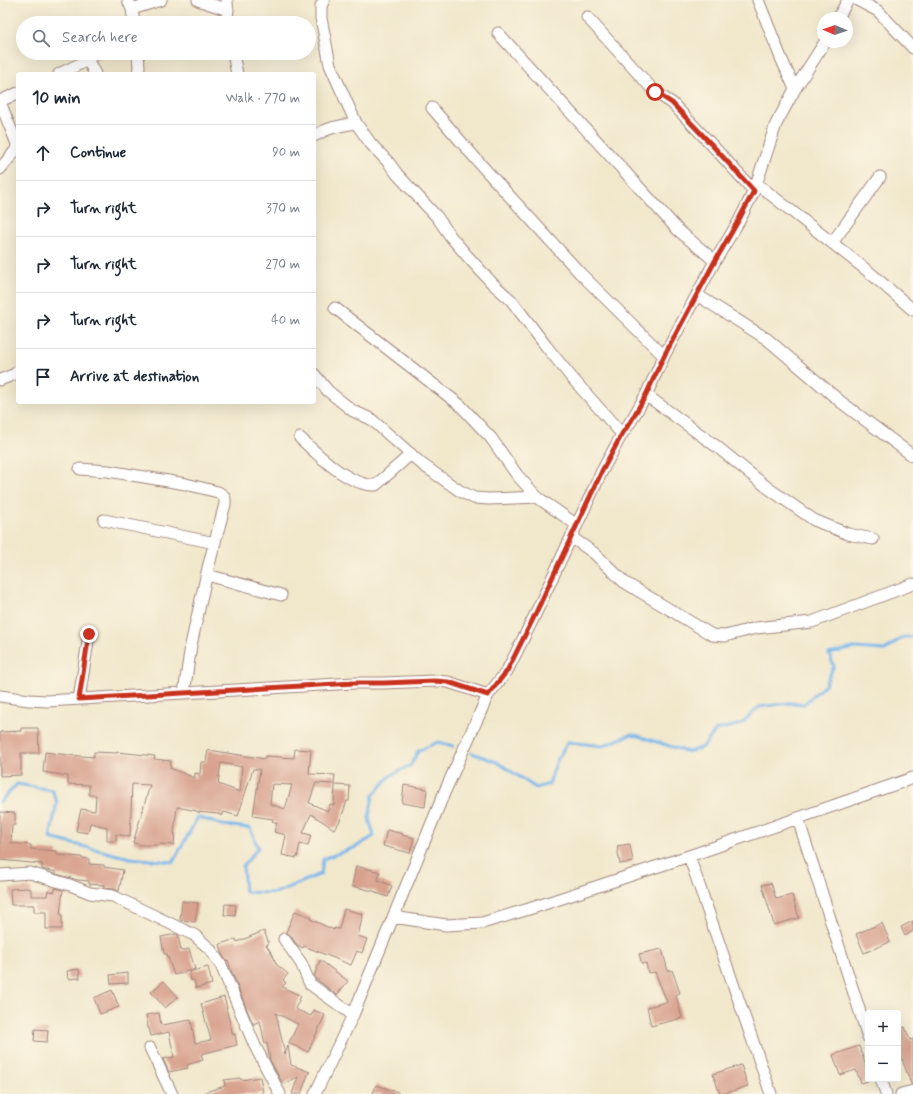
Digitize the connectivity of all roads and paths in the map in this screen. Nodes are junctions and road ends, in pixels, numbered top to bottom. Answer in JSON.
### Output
{"nodes":[{"id":1,"x":161,"y":0,"type":"edge"},
{"id":2,"x":198,"y":0,"type":"edge"},
{"id":3,"x":324,"y":0,"type":"edge"},
{"id":4,"x":758,"y":0,"type":"edge"},
{"id":5,"x":848,"y":0,"type":"edge"},
{"id":6,"x":857,"y":0,"type":"edge"},
{"id":7,"x":130,"y":5,"type":"edge"},
{"id":8,"x":227,"y":5,"type":"edge"},
{"id":9,"x":841,"y":12,"type":"edge"},
{"id":10,"x":132,"y":16,"type":"edge"},
{"id":11,"x":228,"y":16,"type":"edge"},
{"id":12,"x":587,"y":17,"type":"dead end"},
{"id":13,"x":498,"y":33,"type":"dead end"},
{"id":14,"x":821,"y":48,"type":"edge"},
{"id":15,"x":913,"y":48,"type":"edge"},
{"id":16,"x":88,"y":60,"type":"joint"},
{"id":17,"x":138,"y":60,"type":"edge"},
{"id":18,"x":234,"y":60,"type":"edge"},
{"id":19,"x":63,"y":72,"type":"edge"},
{"id":20,"x":94,"y":72,"type":"edge"},
{"id":21,"x":138,"y":72,"type":"edge"},
{"id":22,"x":237,"y":72,"type":"edge"},
{"id":23,"x":795,"y":89,"type":"junction"},
{"id":24,"x":16,"y":94,"type":"edge"},
{"id":25,"x":0,"y":101,"type":"edge"},
{"id":26,"x":432,"y":108,"type":"dead end"},
{"id":27,"x":356,"y":123,"type":"junction"},
{"id":28,"x":316,"y":135,"type":"edge"},
{"id":29,"x":16,"y":141,"type":"edge"},
{"id":30,"x":16,"y":150,"type":"edge"},
{"id":31,"x":0,"y":169,"type":"edge"},
{"id":32,"x":880,"y":177,"type":"dead end"},
{"id":33,"x":755,"y":187,"type":"junction"},
{"id":34,"x":832,"y":243,"type":"junction"},
{"id":35,"x":715,"y":261,"type":"junction"},
{"id":36,"x":697,"y":295,"type":"junction"},
{"id":37,"x":334,"y":308,"type":"dead end"},
{"id":38,"x":913,"y":310,"type":"edge"},
{"id":39,"x":664,"y":356,"type":"junction"},
{"id":40,"x":16,"y":373,"type":"edge"},
{"id":41,"x":316,"y":376,"type":"edge"},
{"id":42,"x":0,"y":380,"type":"edge"},
{"id":43,"x":646,"y":395,"type":"junction"},
{"id":44,"x":622,"y":434,"type":"junction"},
{"id":45,"x":300,"y":438,"type":"dead end"},
{"id":46,"x":410,"y":454,"type":"junction"},
{"id":47,"x":913,"y":456,"type":"edge"},
{"id":48,"x":80,"y":469,"type":"dead end"},
{"id":49,"x":537,"y":497,"type":"junction"},
{"id":50,"x":104,"y":520,"type":"dead end"},
{"id":51,"x":577,"y":524,"type":"junction"},
{"id":52,"x":571,"y":537,"type":"junction"},
{"id":53,"x":873,"y":539,"type":"dead end"},
{"id":54,"x":215,"y":543,"type":"junction"},
{"id":55,"x":207,"y":575,"type":"junction"},
{"id":56,"x":913,"y":584,"type":"edge"},
{"id":57,"x":282,"y":595,"type":"dead end"},
{"id":58,"x":89,"y":634,"type":"dead end"},
{"id":59,"x":184,"y":693,"type":"junction"},
{"id":60,"x":488,"y":695,"type":"junction"},
{"id":61,"x":0,"y":696,"type":"edge"},
{"id":62,"x":79,"y":699,"type":"junction"},
{"id":63,"x":913,"y":778,"type":"edge"},
{"id":64,"x":798,"y":819,"type":"junction"},
{"id":65,"x":689,"y":856,"type":"junction"},
{"id":66,"x":0,"y":875,"type":"edge"},
{"id":67,"x":393,"y":917,"type":"junction"},
{"id":68,"x":284,"y":939,"type":"dead end"},
{"id":69,"x":353,"y":1015,"type":"junction"},
{"id":70,"x":865,"y":1028,"type":"edge"},
{"id":71,"x":150,"y":1048,"type":"dead end"},
{"id":72,"x":883,"y":1082,"type":"edge"},
{"id":73,"x":913,"y":1091,"type":"edge"},
{"id":74,"x":172,"y":1094,"type":"edge"},
{"id":75,"x":280,"y":1094,"type":"edge"},
{"id":76,"x":315,"y":1094,"type":"edge"},
{"id":77,"x":771,"y":1094,"type":"edge"},
{"id":78,"x":886,"y":1094,"type":"edge"},
{"id":79,"x":902,"y":1094,"type":"edge"}],
"edges":[{"from":1,"to":7,"type":"street"},
{"from":2,"to":8,"type":"street"},
{"from":3,"to":27,"type":"street"},
{"from":4,"to":23,"type":"street"},
{"from":5,"to":9,"type":"street"},
{"from":6,"to":15,"type":"street"},
{"from":7,"to":10,"type":"street"},
{"from":8,"to":11,"type":"street"},
{"from":12,"to":33,"type":"street"},
{"from":13,"to":35,"type":"street"},
{"from":14,"to":23,"type":"street"},
{"from":16,"to":19,"type":"street"},
{"from":16,"to":20,"type":"street"},
{"from":17,"to":21,"type":"street"},
{"from":18,"to":22,"type":"street"},
{"from":23,"to":33,"type":"street"},
{"from":24,"to":25,"type":"street"},
{"from":25,"to":29,"type":"street"},
{"from":26,"to":39,"type":"street"},
{"from":27,"to":28,"type":"street"},
{"from":27,"to":44,"type":"street"},
{"from":30,"to":31,"type":"street"},
{"from":32,"to":34,"type":"street"},
{"from":33,"to":34,"type":"street"},
{"from":33,"to":35,"type":"street"},
{"from":34,"to":38,"type":"street"},
{"from":35,"to":36,"type":"street"},
{"from":36,"to":39,"type":"street"},
{"from":36,"to":47,"type":"street"},
{"from":37,"to":49,"type":"street"},
{"from":39,"to":43,"type":"street"},
{"from":40,"to":42,"type":"street"},
{"from":41,"to":46,"type":"street"},
{"from":43,"to":44,"type":"street"},
{"from":43,"to":53,"type":"street"},
{"from":44,"to":51,"type":"street"},
{"from":45,"to":46,"type":"street"},
{"from":46,"to":49,"type":"street"},
{"from":48,"to":54,"type":"street"},
{"from":49,"to":51,"type":"street"},
{"from":50,"to":54,"type":"street"},
{"from":51,"to":52,"type":"street"},
{"from":52,"to":56,"type":"street"},
{"from":52,"to":60,"type":"street"},
{"from":54,"to":55,"type":"street"},
{"from":55,"to":57,"type":"street"},
{"from":55,"to":59,"type":"street"},
{"from":58,"to":62,"type":"street"},
{"from":59,"to":60,"type":"street"},
{"from":59,"to":62,"type":"street"},
{"from":60,"to":67,"type":"street"},
{"from":61,"to":62,"type":"street"},
{"from":63,"to":64,"type":"street"},
{"from":64,"to":65,"type":"street"},
{"from":64,"to":70,"type":"street"},
{"from":65,"to":67,"type":"street"},
{"from":65,"to":77,"type":"street"},
{"from":66,"to":75,"type":"street"},
{"from":67,"to":69,"type":"street"},
{"from":68,"to":69,"type":"street"},
{"from":69,"to":76,"type":"street"},
{"from":71,"to":74,"type":"street"},
{"from":72,"to":78,"type":"street"},
{"from":73,"to":79,"type":"street"}]}
